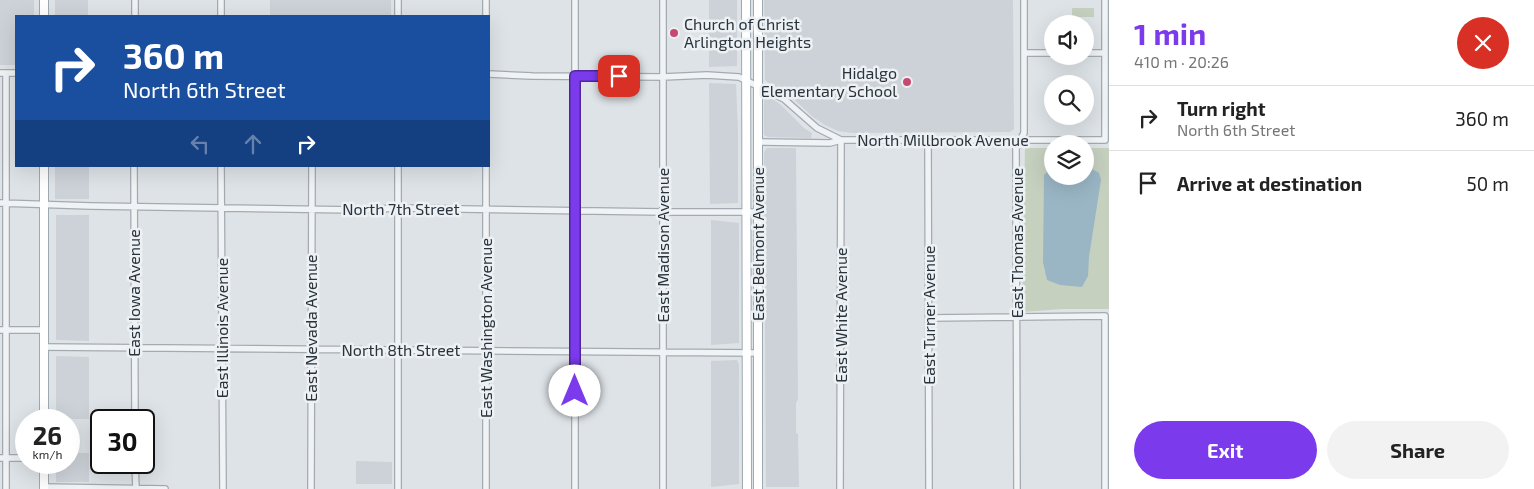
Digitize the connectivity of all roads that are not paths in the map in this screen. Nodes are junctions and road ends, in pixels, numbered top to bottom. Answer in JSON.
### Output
{"nodes":[{"id":1,"x":44,"y":0,"type":"edge"},
{"id":2,"x":135,"y":0,"type":"edge"},
{"id":3,"x":221,"y":0,"type":"edge"},
{"id":4,"x":398,"y":0,"type":"edge"},
{"id":5,"x":486,"y":0,"type":"edge"},
{"id":6,"x":575,"y":0,"type":"edge"},
{"id":7,"x":663,"y":0,"type":"edge"},
{"id":8,"x":746,"y":0,"type":"edge"},
{"id":9,"x":758,"y":0,"type":"edge"},
{"id":10,"x":1024,"y":0,"type":"edge"},
{"id":11,"x":1105,"y":0,"type":"edge"},
{"id":12,"x":44,"y":15,"type":"edge"},
{"id":13,"x":135,"y":15,"type":"edge"},
{"id":14,"x":221,"y":15,"type":"edge"},
{"id":15,"x":398,"y":15,"type":"edge"},
{"id":16,"x":486,"y":15,"type":"edge"},
{"id":17,"x":1024,"y":53,"type":"junction"},
{"id":18,"x":1044,"y":53,"type":"edge"},
{"id":19,"x":1094,"y":53,"type":"edge"},
{"id":20,"x":1105,"y":53,"type":"junction"},
{"id":21,"x":3,"y":73,"type":"edge"},
{"id":22,"x":490,"y":74,"type":"edge"},
{"id":23,"x":575,"y":76,"type":"junction"},
{"id":24,"x":663,"y":77,"type":"junction"},
{"id":25,"x":746,"y":79,"type":"junction"},
{"id":26,"x":757,"y":85,"type":"junction"},
{"id":27,"x":841,"y":140,"type":"junction"},
{"id":28,"x":1020,"y":140,"type":"junction"},
{"id":29,"x":928,"y":141,"type":"junction"},
{"id":30,"x":758,"y":142,"type":"junction"},
{"id":31,"x":44,"y":167,"type":"edge"},
{"id":32,"x":134,"y":167,"type":"edge"},
{"id":33,"x":221,"y":167,"type":"edge"},
{"id":34,"x":312,"y":167,"type":"edge"},
{"id":35,"x":398,"y":167,"type":"edge"},
{"id":36,"x":486,"y":167,"type":"edge"},
{"id":37,"x":3,"y":203,"type":"edge"},
{"id":38,"x":44,"y":204,"type":"junction"},
{"id":39,"x":134,"y":207,"type":"junction"},
{"id":40,"x":221,"y":208,"type":"junction"},
{"id":41,"x":398,"y":208,"type":"junction"},
{"id":42,"x":312,"y":209,"type":"junction"},
{"id":43,"x":486,"y":209,"type":"junction"},
{"id":44,"x":575,"y":210,"type":"junction"},
{"id":45,"x":663,"y":212,"type":"junction"},
{"id":46,"x":746,"y":212,"type":"junction"},
{"id":47,"x":758,"y":212,"type":"junction"},
{"id":48,"x":1017,"y":317,"type":"junction"},
{"id":49,"x":929,"y":318,"type":"junction"},
{"id":50,"x":3,"y":330,"type":"edge"},
{"id":51,"x":44,"y":330,"type":"junction"},
{"id":52,"x":44,"y":347,"type":"junction"},
{"id":53,"x":134,"y":348,"type":"junction"},
{"id":54,"x":222,"y":349,"type":"junction"},
{"id":55,"x":310,"y":350,"type":"junction"},
{"id":56,"x":398,"y":350,"type":"junction"},
{"id":57,"x":486,"y":350,"type":"junction"},
{"id":58,"x":575,"y":352,"type":"junction"},
{"id":59,"x":663,"y":352,"type":"junction"},
{"id":60,"x":746,"y":353,"type":"junction"},
{"id":61,"x":758,"y":353,"type":"junction"},
{"id":62,"x":44,"y":409,"type":"edge"},
{"id":63,"x":135,"y":409,"type":"edge"},
{"id":64,"x":3,"y":458,"type":"edge"},
{"id":65,"x":44,"y":474,"type":"edge"},
{"id":66,"x":135,"y":474,"type":"edge"},
{"id":67,"x":44,"y":488,"type":"edge"},
{"id":68,"x":6,"y":489,"type":"edge"},
{"id":69,"x":136,"y":489,"type":"edge"},
{"id":70,"x":165,"y":489,"type":"edge"},
{"id":71,"x":223,"y":489,"type":"edge"},
{"id":72,"x":311,"y":489,"type":"edge"},
{"id":73,"x":398,"y":489,"type":"edge"},
{"id":74,"x":486,"y":489,"type":"edge"},
{"id":75,"x":575,"y":489,"type":"edge"},
{"id":76,"x":663,"y":489,"type":"edge"},
{"id":77,"x":747,"y":489,"type":"edge"},
{"id":78,"x":758,"y":489,"type":"edge"},
{"id":79,"x":840,"y":489,"type":"edge"},
{"id":80,"x":929,"y":489,"type":"edge"},
{"id":81,"x":1017,"y":489,"type":"edge"},
{"id":82,"x":1105,"y":489,"type":"edge"}],
"edges":[{"from":1,"to":12,"type":"main road"},
{"from":2,"to":13,"type":"street"},
{"from":3,"to":14,"type":"street"},
{"from":4,"to":15,"type":"street"},
{"from":5,"to":16,"type":"street"},
{"from":6,"to":23,"type":"street"},
{"from":7,"to":24,"type":"street","name":"East Madison Avenue"},
{"from":8,"to":25,"type":"main road","name":"East Belmont Avenue"},
{"from":9,"to":26,"type":"main road","name":"East Belmont Avenue"},
{"from":10,"to":17,"type":"street","name":"East Thomas Avenue"},
{"from":11,"to":20,"type":"street"},
{"from":17,"to":18,"type":"street"},
{"from":17,"to":28,"type":"street","name":"East Thomas Avenue"},
{"from":19,"to":20,"type":"street"},
{"from":20,"to":28,"type":"street","name":"North Millbrook Avenue"},
{"from":21,"to":37,"type":"street"},
{"from":22,"to":23,"type":"street"},
{"from":23,"to":24,"type":"street"},
{"from":23,"to":44,"type":"street"},
{"from":24,"to":25,"type":"street"},
{"from":24,"to":45,"type":"street","name":"East Madison Avenue"},
{"from":25,"to":26,"type":"street","name":"North Millbrook Avenue"},
{"from":25,"to":46,"type":"main road","name":"East Belmont Avenue"},
{"from":26,"to":27,"type":"street","name":"North Millbrook Avenue"},
{"from":26,"to":30,"type":"main road","name":"East Belmont Avenue"},
{"from":27,"to":29,"type":"street","name":"North Millbrook Avenue"},
{"from":27,"to":30,"type":"street","name":"North Millbrook Avenue"},
{"from":27,"to":79,"type":"street","name":"East White Avenue"},
{"from":28,"to":29,"type":"street","name":"North Millbrook Avenue"},
{"from":28,"to":48,"type":"street","name":"East Thomas Avenue"},
{"from":29,"to":49,"type":"street","name":"East Turner Avenue"},
{"from":30,"to":47,"type":"main road","name":"East Belmont Avenue"},
{"from":31,"to":38,"type":"main road"},
{"from":32,"to":39,"type":"street","name":"East Iowa Avenue"},
{"from":33,"to":40,"type":"street","name":"East Illinois Avenue"},
{"from":34,"to":42,"type":"street","name":"East Nevada Avenue"},
{"from":35,"to":41,"type":"street"},
{"from":36,"to":43,"type":"street","name":"East Washington Avenue"},
{"from":37,"to":38,"type":"street","name":"North 7th Street"},
{"from":37,"to":50,"type":"street"},
{"from":38,"to":39,"type":"street","name":"North 7th Street"},
{"from":38,"to":51,"type":"main road"},
{"from":39,"to":40,"type":"street","name":"North 7th Street"},
{"from":39,"to":53,"type":"street","name":"East Iowa Avenue"},
{"from":40,"to":42,"type":"street","name":"North 7th Street"},
{"from":40,"to":54,"type":"street","name":"East Illinois Avenue"},
{"from":41,"to":42,"type":"street","name":"North 7th Street"},
{"from":41,"to":43,"type":"street","name":"North 7th Street"},
{"from":41,"to":56,"type":"street"},
{"from":42,"to":55,"type":"street","name":"East Nevada Avenue"},
{"from":43,"to":44,"type":"street","name":"North 7th Street"},
{"from":43,"to":57,"type":"street","name":"East Washington Avenue"},
{"from":44,"to":45,"type":"street","name":"North 7th Street"},
{"from":44,"to":58,"type":"street"},
{"from":45,"to":46,"type":"street","name":"North 7th Street"},
{"from":45,"to":59,"type":"street","name":"East Madison Avenue"},
{"from":46,"to":47,"type":"street","name":"North 7th Street"},
{"from":46,"to":60,"type":"main road","name":"East Belmont Avenue"},
{"from":47,"to":61,"type":"main road","name":"East Belmont Avenue"},
{"from":48,"to":49,"type":"street"},
{"from":48,"to":81,"type":"street","name":"East Thomas Avenue"},
{"from":48,"to":82,"type":"street"},
{"from":49,"to":80,"type":"street","name":"East Turner Avenue"},
{"from":50,"to":51,"type":"street"},
{"from":50,"to":64,"type":"street"},
{"from":51,"to":52,"type":"main road"},
{"from":52,"to":53,"type":"street","name":"North 8th Street"},
{"from":52,"to":62,"type":"main road"},
{"from":53,"to":54,"type":"street","name":"North 8th Street"},
{"from":53,"to":63,"type":"street","name":"East Iowa Avenue"},
{"from":54,"to":55,"type":"street","name":"North 8th Street"},
{"from":54,"to":71,"type":"street","name":"East Illinois Avenue"},
{"from":55,"to":56,"type":"street","name":"North 8th Street"},
{"from":55,"to":72,"type":"street","name":"East Nevada Avenue"},
{"from":56,"to":57,"type":"street","name":"North 8th Street"},
{"from":56,"to":73,"type":"street"},
{"from":57,"to":58,"type":"street","name":"North 8th Street"},
{"from":57,"to":74,"type":"street","name":"East Washington Avenue"},
{"from":58,"to":59,"type":"street","name":"North 8th Street"},
{"from":58,"to":75,"type":"street"},
{"from":59,"to":60,"type":"street","name":"North 8th Street"},
{"from":59,"to":76,"type":"street","name":"East Madison Avenue"},
{"from":60,"to":61,"type":"street","name":"North 8th Street"},
{"from":60,"to":77,"type":"main road","name":"East Belmont Avenue"},
{"from":61,"to":78,"type":"main road","name":"East Belmont Avenue"},
{"from":64,"to":68,"type":"street"},
{"from":65,"to":67,"type":"main road"},
{"from":66,"to":69,"type":"street"},
{"from":67,"to":69,"type":"street"},
{"from":69,"to":70,"type":"street"}]}
